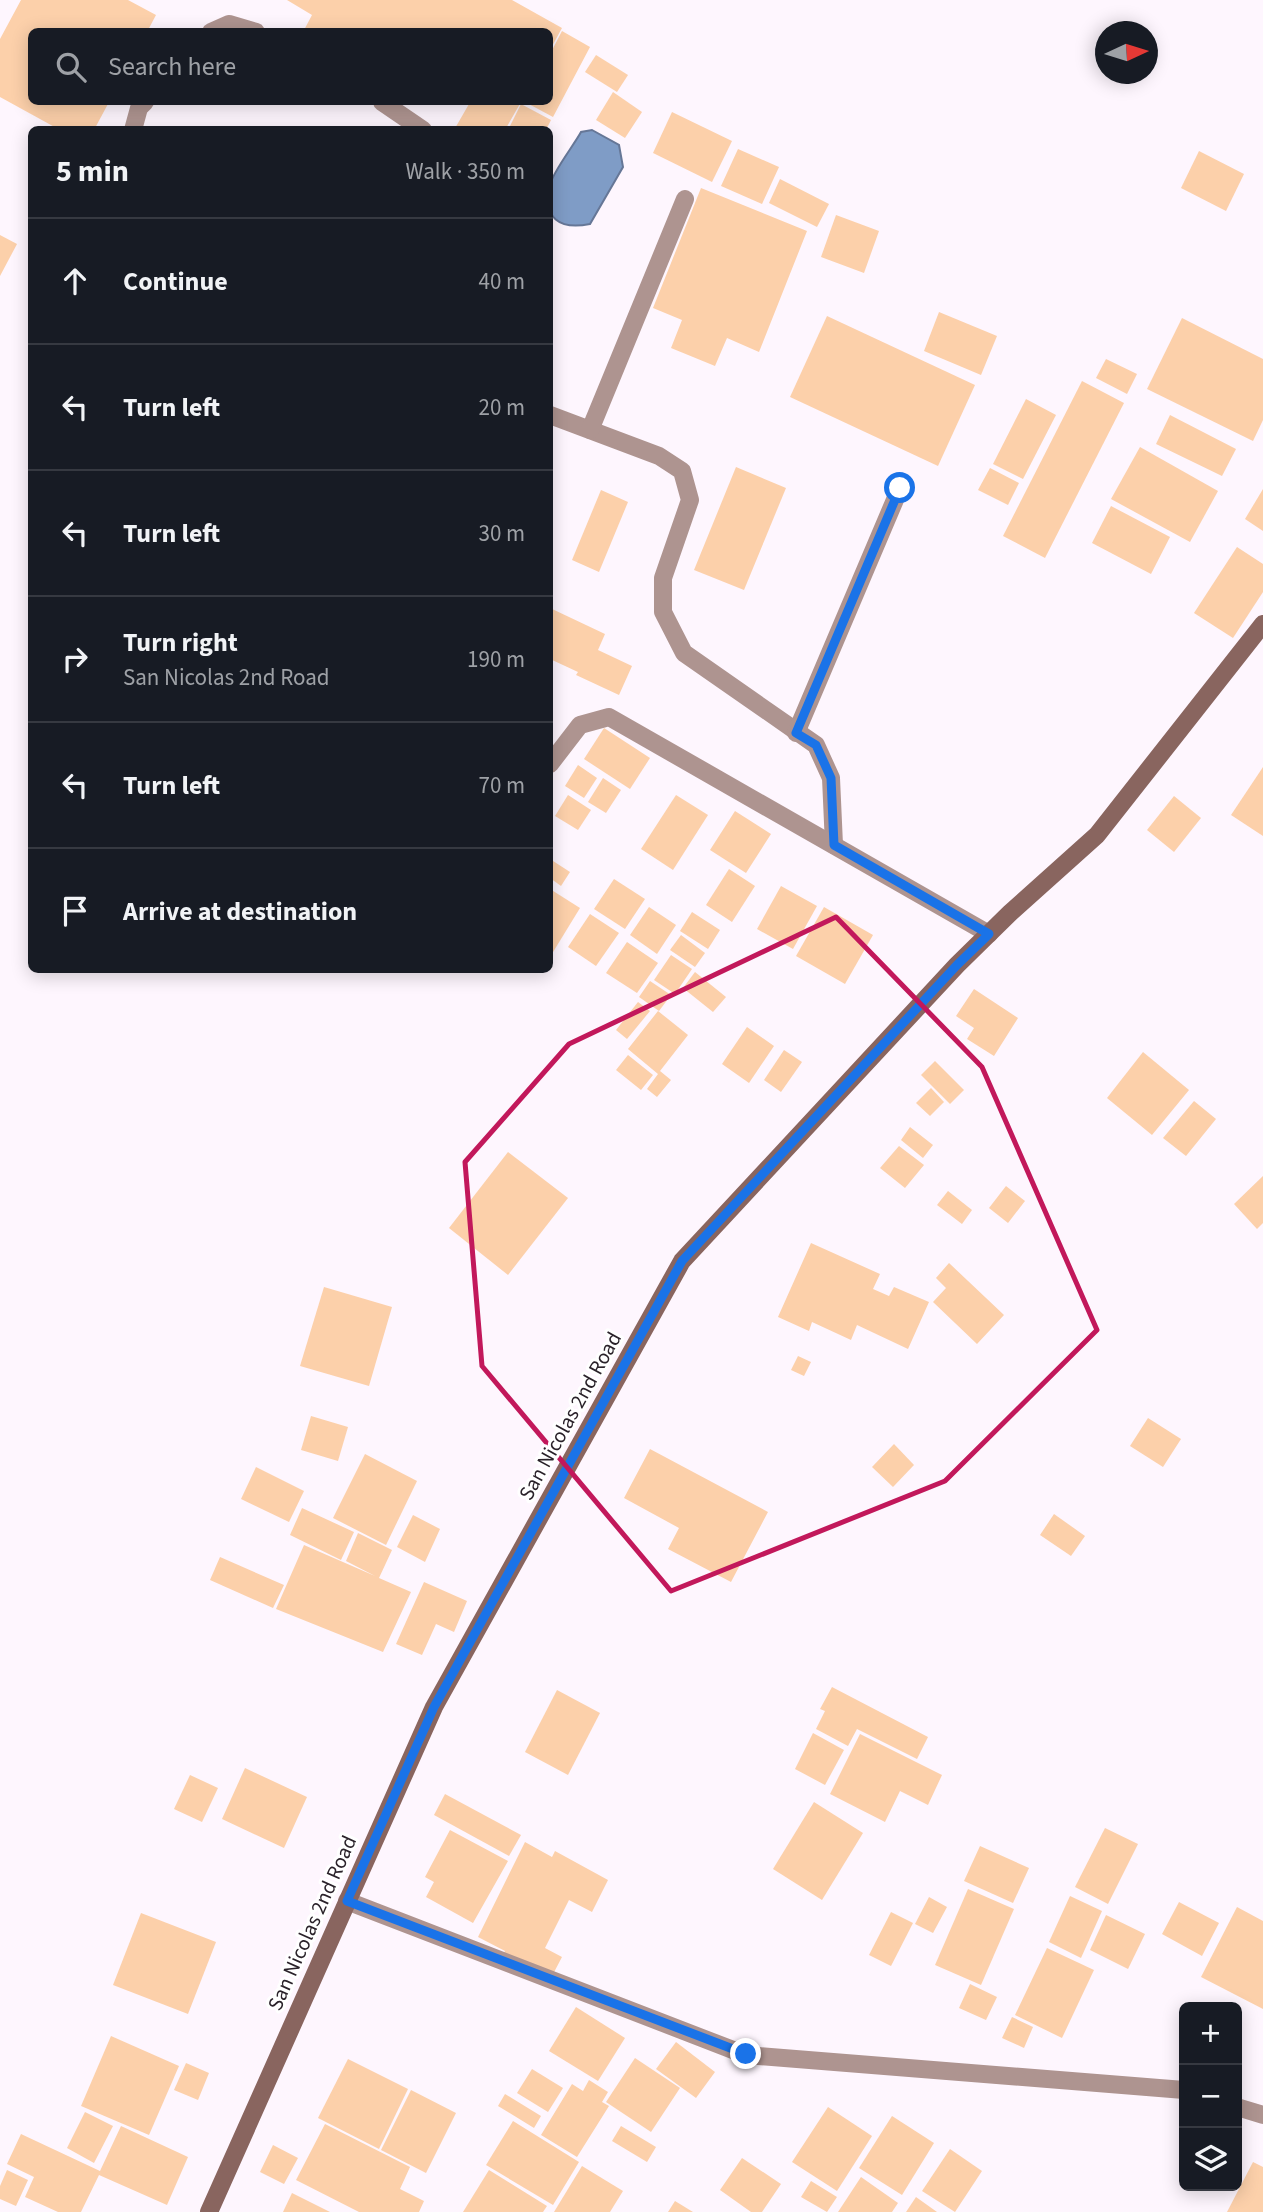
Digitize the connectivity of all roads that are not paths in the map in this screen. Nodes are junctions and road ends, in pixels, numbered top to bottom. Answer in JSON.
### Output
{"nodes":[{"id":1,"x":220,"y":28,"type":"edge"},
{"id":2,"x":242,"y":28,"type":"edge"},
{"id":3,"x":142,"y":105,"type":"edge"},
{"id":4,"x":386,"y":105,"type":"edge"},
{"id":5,"x":134,"y":126,"type":"edge"},
{"id":6,"x":417,"y":126,"type":"edge"},
{"id":7,"x":685,"y":199,"type":"dead end"},
{"id":8,"x":553,"y":416,"type":"edge"},
{"id":9,"x":590,"y":430,"type":"junction"},
{"id":10,"x":900,"y":488,"type":"dead end"},
{"id":11,"x":1263,"y":624,"type":"edge"},
{"id":12,"x":796,"y":733,"type":"junction"},
{"id":13,"x":553,"y":760,"type":"edge"},
{"id":14,"x":834,"y":845,"type":"junction"},
{"id":15,"x":989,"y":934,"type":"junction"},
{"id":16,"x":347,"y":1901,"type":"junction"},
{"id":17,"x":1179,"y":2090,"type":"edge"},
{"id":18,"x":1242,"y":2109,"type":"edge"},
{"id":19,"x":1263,"y":2115,"type":"edge"},
{"id":20,"x":209,"y":2212,"type":"edge"}],
"edges":[{"from":1,"to":2,"type":"street"},
{"from":3,"to":5,"type":"street"},
{"from":4,"to":6,"type":"street"},
{"from":7,"to":9,"type":"street"},
{"from":8,"to":9,"type":"street"},
{"from":9,"to":12,"type":"street"},
{"from":10,"to":12,"type":"street"},
{"from":11,"to":15,"type":"street","name":"San Nicolas 2nd Road"},
{"from":12,"to":14,"type":"street"},
{"from":13,"to":14,"type":"street"},
{"from":14,"to":15,"type":"street"},
{"from":15,"to":16,"type":"street","name":"San Nicolas 2nd Road"},
{"from":16,"to":17,"type":"street"},
{"from":16,"to":20,"type":"street","name":"San Nicolas 2nd Road"},
{"from":18,"to":19,"type":"street"}]}
